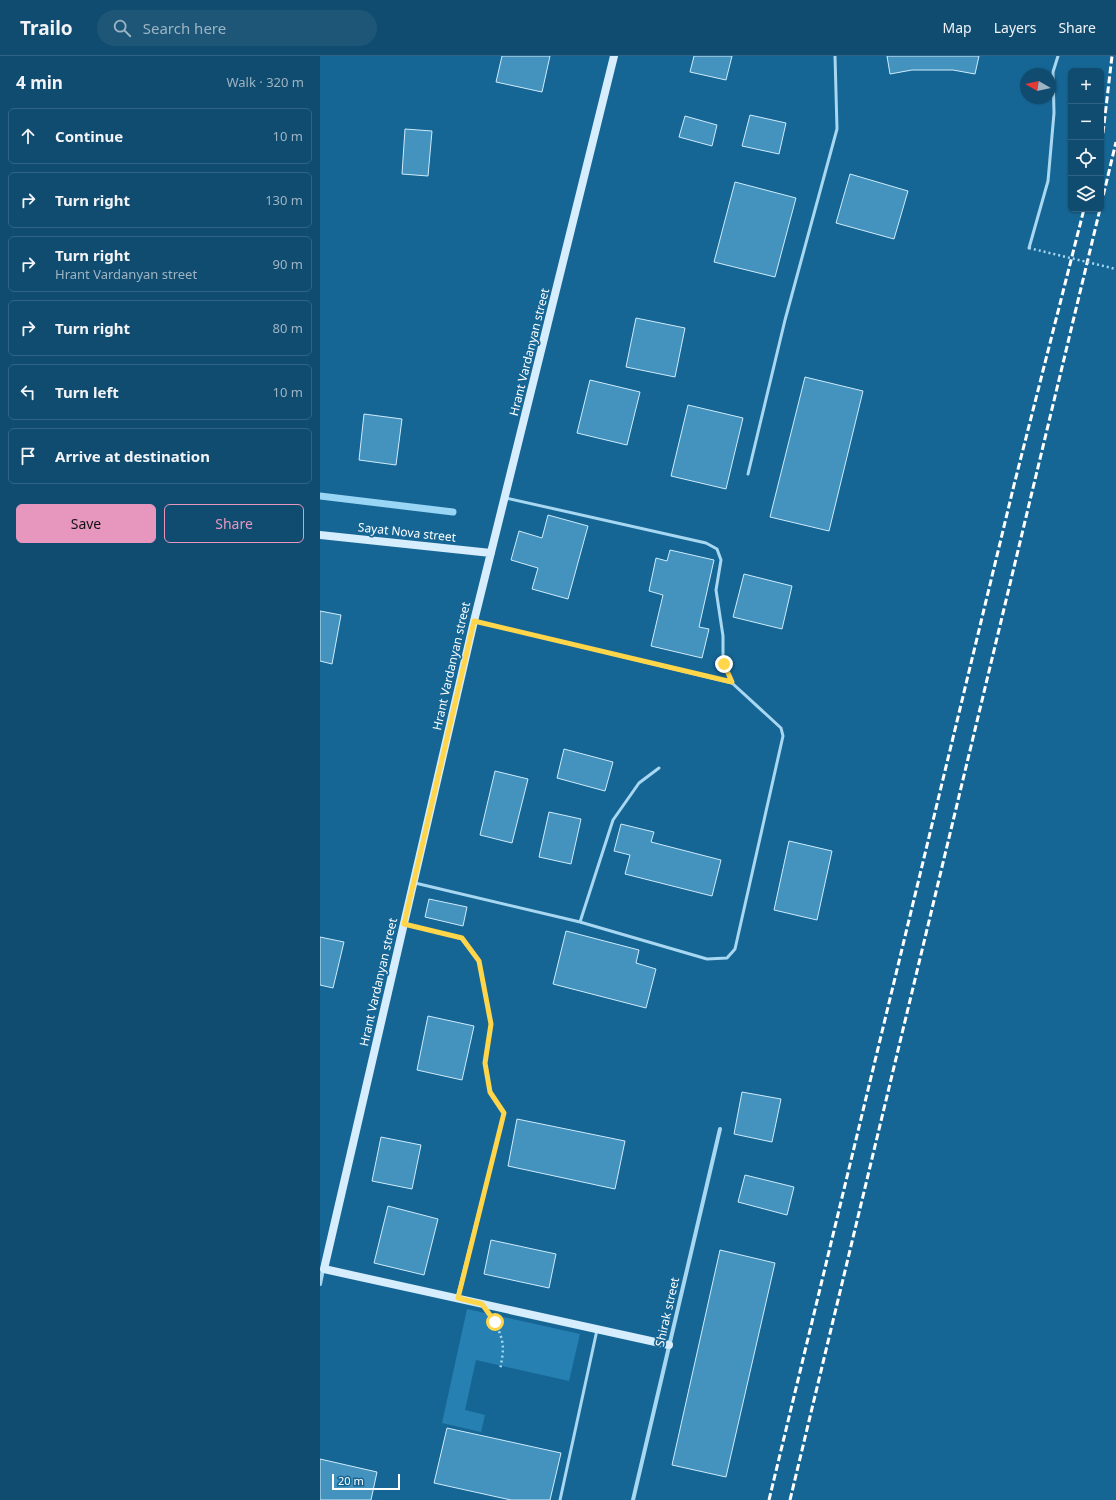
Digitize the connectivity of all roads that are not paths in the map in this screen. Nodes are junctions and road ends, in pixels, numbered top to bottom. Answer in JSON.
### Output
{"nodes":[{"id":1,"x":614,"y":56,"type":"edge"},
{"id":2,"x":835,"y":56,"type":"edge"},
{"id":3,"x":1058,"y":56,"type":"edge"},
{"id":4,"x":1029,"y":248,"type":"road end"},
{"id":5,"x":748,"y":474,"type":"dead end"},
{"id":6,"x":505,"y":498,"type":"junction"},
{"id":7,"x":320,"y":535,"type":"edge"},
{"id":8,"x":491,"y":553,"type":"junction"},
{"id":9,"x":474,"y":621,"type":"junction"},
{"id":10,"x":732,"y":682,"type":"junction"},
{"id":11,"x":659,"y":768,"type":"dead end"},
{"id":12,"x":413,"y":883,"type":"junction"},
{"id":13,"x":580,"y":922,"type":"junction"},
{"id":14,"x":404,"y":924,"type":"junction"},
{"id":15,"x":720,"y":1129,"type":"dead end"},
{"id":16,"x":324,"y":1269,"type":"junction"},
{"id":17,"x":320,"y":1284,"type":"edge"},
{"id":18,"x":458,"y":1298,"type":"junction"},
{"id":19,"x":598,"y":1328,"type":"junction"},
{"id":20,"x":669,"y":1346,"type":"junction"},
{"id":21,"x":560,"y":1500,"type":"edge"},
{"id":22,"x":633,"y":1500,"type":"edge"}],
"edges":[{"from":1,"to":6,"type":"main road","name":"Hrant Vardanyan street"},
{"from":2,"to":5,"type":"lane"},
{"from":3,"to":4,"type":"lane"},
{"from":6,"to":8,"type":"main road","name":"Hrant Vardanyan street"},
{"from":6,"to":10,"type":"lane"},
{"from":7,"to":8,"type":"main road","name":"Sayat Nova street"},
{"from":8,"to":9,"type":"main road","name":"Hrant Vardanyan street"},
{"from":9,"to":10,"type":"lane"},
{"from":9,"to":12,"type":"main road","name":"Hrant Vardanyan street"},
{"from":10,"to":13,"type":"lane"},
{"from":11,"to":13,"type":"lane"},
{"from":12,"to":13,"type":"lane"},
{"from":12,"to":14,"type":"main road","name":"Hrant Vardanyan street"},
{"from":14,"to":16,"type":"main road","name":"Hrant Vardanyan street"},
{"from":14,"to":18,"type":"lane"},
{"from":15,"to":20,"type":"street","name":"Shirak street"},
{"from":16,"to":17,"type":"street","name":"Hrant Vardanyan street"},
{"from":16,"to":18,"type":"main road"},
{"from":18,"to":19,"type":"main road"},
{"from":19,"to":20,"type":"main road"},
{"from":19,"to":21,"type":"lane"},
{"from":20,"to":22,"type":"street","name":"Shirak street"}]}
